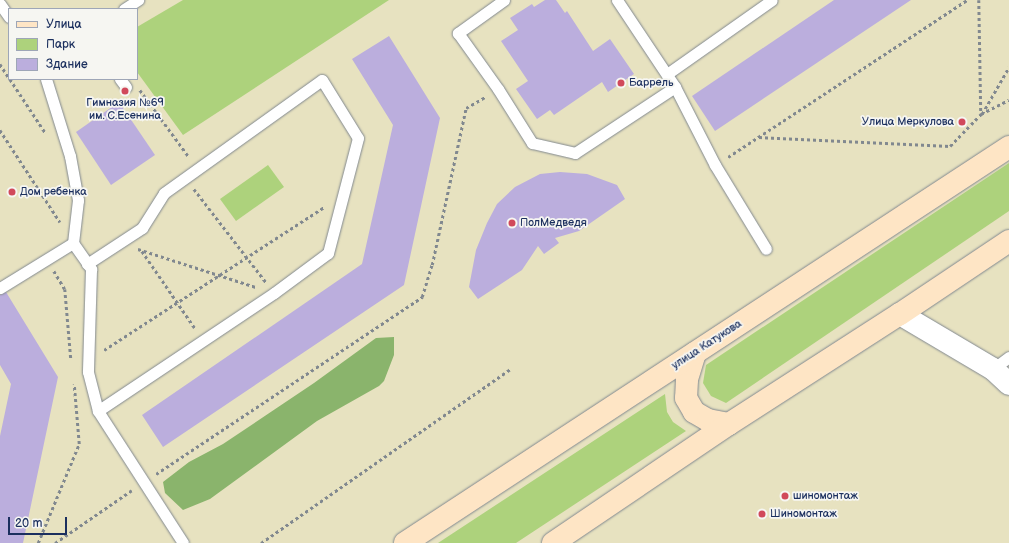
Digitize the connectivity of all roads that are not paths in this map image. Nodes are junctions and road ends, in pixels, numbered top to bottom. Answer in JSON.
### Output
{"nodes":[{"id":1,"x":138,"y":0,"type":"edge"},
{"id":2,"x":504,"y":0,"type":"edge"},
{"id":3,"x":617,"y":0,"type":"edge"},
{"id":4,"x":772,"y":0,"type":"edge"},
{"id":5,"x":0,"y":4,"type":"edge"},
{"id":6,"x":126,"y":8,"type":"edge"},
{"id":7,"x":8,"y":16,"type":"edge"},
{"id":8,"x":666,"y":74,"type":"junction"},
{"id":9,"x":46,"y":80,"type":"edge"},
{"id":10,"x":675,"y":87,"type":"junction"},
{"id":11,"x":1009,"y":147,"type":"edge"},
{"id":12,"x":1009,"y":241,"type":"edge"},
{"id":13,"x":74,"y":243,"type":"junction"},
{"id":14,"x":766,"y":249,"type":"dead end"},
{"id":15,"x":88,"y":264,"type":"junction"},
{"id":16,"x":0,"y":288,"type":"edge"},
{"id":17,"x":900,"y":314,"type":"junction"},
{"id":18,"x":695,"y":353,"type":"junction"},
{"id":19,"x":1001,"y":363,"type":"edge"},
{"id":20,"x":1009,"y":384,"type":"edge"},
{"id":21,"x":98,"y":411,"type":"junction"},
{"id":22,"x":729,"y":424,"type":"junction"},
{"id":23,"x":183,"y":543,"type":"edge"},
{"id":24,"x":405,"y":543,"type":"edge"},
{"id":25,"x":553,"y":543,"type":"edge"}],
"edges":[{"from":1,"to":6,"type":"lane"},
{"from":2,"to":10,"type":"lane"},
{"from":3,"to":8,"type":"lane"},
{"from":4,"to":8,"type":"lane"},
{"from":5,"to":7,"type":"lane"},
{"from":8,"to":10,"type":"lane"},
{"from":9,"to":13,"type":"lane"},
{"from":10,"to":14,"type":"lane"},
{"from":11,"to":18,"type":"main road","name":"улица Катукова"},
{"from":12,"to":17,"type":"main road"},
{"from":13,"to":15,"type":"lane"},
{"from":13,"to":16,"type":"lane"},
{"from":15,"to":21,"type":"lane"},
{"from":15,"to":21,"type":"lane"},
{"from":17,"to":19,"type":"street"},
{"from":17,"to":22,"type":"main road"},
{"from":18,"to":22,"type":"main road"},
{"from":18,"to":24,"type":"main road","name":"улица Катукова"},
{"from":19,"to":20,"type":"street"},
{"from":21,"to":23,"type":"lane"},
{"from":22,"to":25,"type":"main road"}]}
